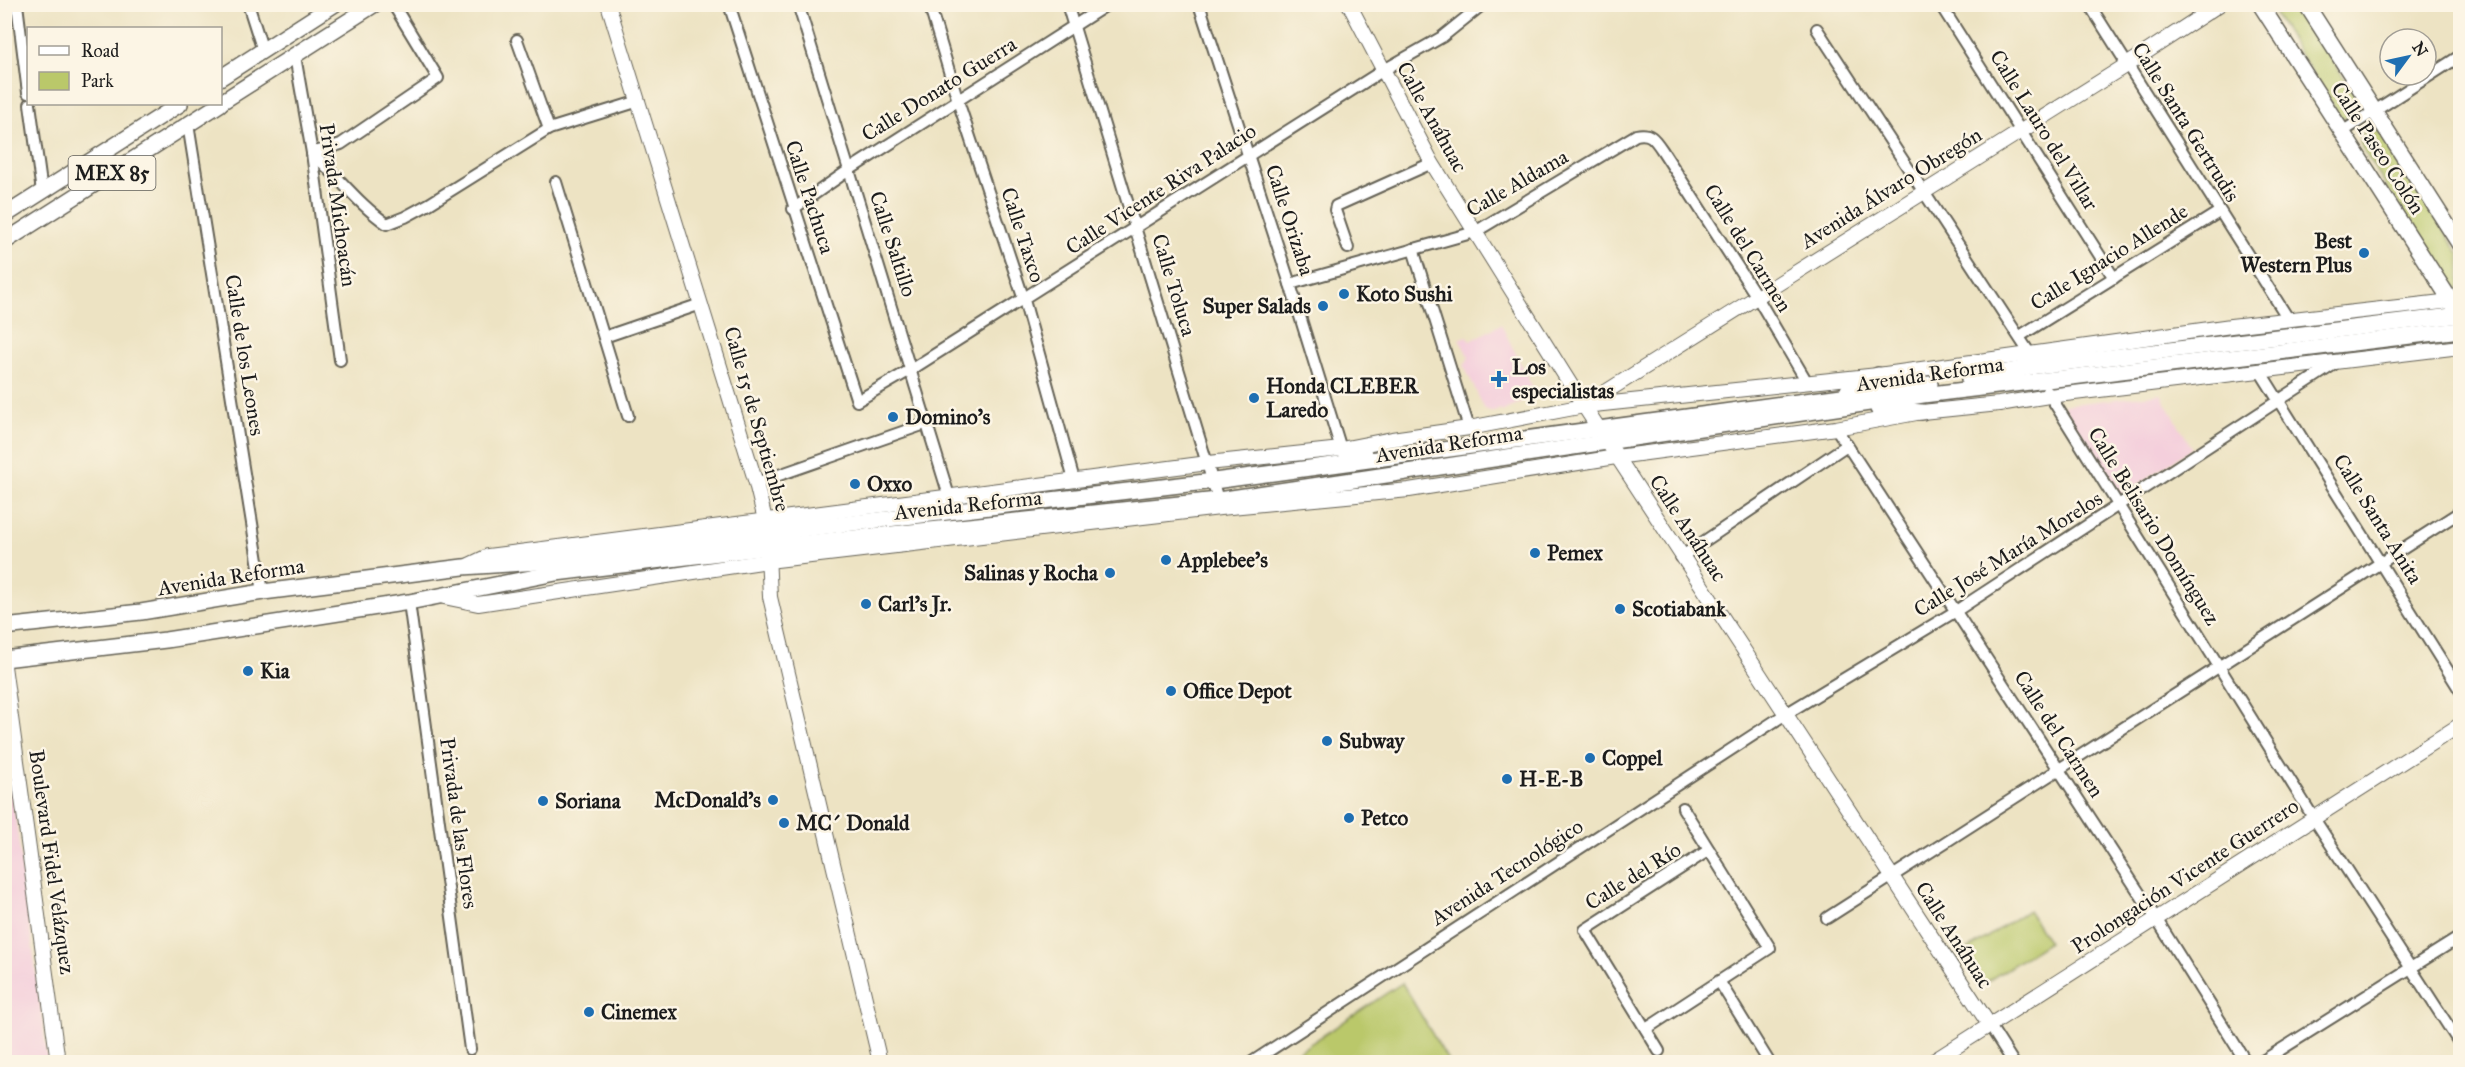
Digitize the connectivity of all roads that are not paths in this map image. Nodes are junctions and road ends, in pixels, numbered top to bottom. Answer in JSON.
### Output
{"nodes":[{"id":1,"x":17,"y":4,"type":"edge"},
{"id":2,"x":248,"y":4,"type":"edge"},
{"id":3,"x":335,"y":4,"type":"edge"},
{"id":4,"x":375,"y":4,"type":"edge"},
{"id":5,"x":393,"y":4,"type":"edge"},
{"id":6,"x":608,"y":4,"type":"edge"},
{"id":7,"x":729,"y":4,"type":"edge"},
{"id":8,"x":798,"y":4,"type":"edge"},
{"id":9,"x":929,"y":4,"type":"edge"},
{"id":10,"x":1067,"y":4,"type":"edge"},
{"id":11,"x":1107,"y":4,"type":"edge"},
{"id":12,"x":1199,"y":4,"type":"edge"},
{"id":13,"x":1349,"y":4,"type":"edge"},
{"id":14,"x":1483,"y":4,"type":"edge"},
{"id":15,"x":1940,"y":4,"type":"edge"},
{"id":16,"x":2089,"y":4,"type":"edge"},
{"id":17,"x":2220,"y":4,"type":"edge"},
{"id":18,"x":2260,"y":4,"type":"edge"},
{"id":19,"x":2306,"y":4,"type":"edge"},
{"id":20,"x":1074,"y":27,"type":"junction"},
{"id":21,"x":1817,"y":29,"type":"dead end"},
{"id":22,"x":517,"y":40,"type":"dead end"},
{"id":23,"x":263,"y":51,"type":"junction"},
{"id":24,"x":295,"y":56,"type":"junction"},
{"id":25,"x":2460,"y":56,"type":"edge"},
{"id":26,"x":2128,"y":64,"type":"junction"},
{"id":27,"x":1382,"y":70,"type":"junction"},
{"id":28,"x":222,"y":77,"type":"edge"},
{"id":29,"x":27,"y":85,"type":"edge"},
{"id":30,"x":639,"y":101,"type":"junction"},
{"id":31,"x":958,"y":101,"type":"junction"},
{"id":32,"x":222,"y":102,"type":"edge"},
{"id":33,"x":30,"y":105,"type":"edge"},
{"id":34,"x":178,"y":105,"type":"edge"},
{"id":35,"x":217,"y":105,"type":"edge"},
{"id":36,"x":2375,"y":112,"type":"junction"},
{"id":37,"x":188,"y":124,"type":"junction"},
{"id":38,"x":549,"y":129,"type":"junction"},
{"id":39,"x":2022,"y":131,"type":"junction"},
{"id":40,"x":2342,"y":132,"type":"junction"},
{"id":41,"x":1654,"y":137,"type":"joint"},
{"id":42,"x":312,"y":153,"type":"junction"},
{"id":43,"x":1248,"y":155,"type":"junction"},
{"id":44,"x":1432,"y":163,"type":"junction"},
{"id":45,"x":849,"y":170,"type":"junction"},
{"id":46,"x":556,"y":182,"type":"dead end"},
{"id":47,"x":1925,"y":191,"type":"junction"},
{"id":48,"x":42,"y":192,"type":"junction"},
{"id":49,"x":793,"y":209,"type":"junction"},
{"id":50,"x":2219,"y":212,"type":"junction"},
{"id":51,"x":4,"y":216,"type":"edge"},
{"id":52,"x":1136,"y":228,"type":"junction"},
{"id":53,"x":1475,"y":232,"type":"junction"},
{"id":54,"x":4,"y":242,"type":"edge"},
{"id":55,"x":2460,"y":245,"type":"edge"},
{"id":56,"x":1348,"y":248,"type":"dead end"},
{"id":57,"x":1413,"y":249,"type":"junction"},
{"id":58,"x":2114,"y":278,"type":"junction"},
{"id":59,"x":1290,"y":284,"type":"junction"},
{"id":60,"x":1757,"y":297,"type":"junction"},
{"id":61,"x":1024,"y":300,"type":"junction"},
{"id":62,"x":2456,"y":301,"type":"edge"},
{"id":63,"x":701,"y":304,"type":"junction"},
{"id":64,"x":2460,"y":315,"type":"edge"},
{"id":65,"x":2289,"y":320,"type":"junction"},
{"id":66,"x":2460,"y":330,"type":"edge"},
{"id":67,"x":2020,"y":336,"type":"junction"},
{"id":68,"x":604,"y":337,"type":"junction"},
{"id":69,"x":2460,"y":347,"type":"edge"},
{"id":70,"x":340,"y":360,"type":"dead end"},
{"id":71,"x":2339,"y":361,"type":"junction"},
{"id":72,"x":2037,"y":366,"type":"junction"},
{"id":73,"x":912,"y":369,"type":"junction"},
{"id":74,"x":2260,"y":371,"type":"junction"},
{"id":75,"x":1878,"y":375,"type":"junction"},
{"id":76,"x":1807,"y":381,"type":"junction"},
{"id":77,"x":2049,"y":396,"type":"junction"},
{"id":78,"x":2280,"y":400,"type":"junction"},
{"id":79,"x":857,"y":401,"type":"joint"},
{"id":80,"x":1843,"y":401,"type":"junction"},
{"id":81,"x":1584,"y":406,"type":"junction"},
{"id":82,"x":1922,"y":412,"type":"junction"},
{"id":83,"x":628,"y":416,"type":"dead end"},
{"id":84,"x":928,"y":423,"type":"junction"},
{"id":85,"x":1469,"y":428,"type":"junction"},
{"id":86,"x":1836,"y":428,"type":"junction"},
{"id":87,"x":1602,"y":434,"type":"junction"},
{"id":88,"x":1847,"y":445,"type":"junction"},
{"id":89,"x":1341,"y":449,"type":"junction"},
{"id":90,"x":1616,"y":457,"type":"junction"},
{"id":91,"x":1381,"y":458,"type":"junction"},
{"id":92,"x":1208,"y":463,"type":"junction"},
{"id":93,"x":1074,"y":480,"type":"junction"},
{"id":94,"x":1214,"y":481,"type":"junction"},
{"id":95,"x":756,"y":483,"type":"junction"},
{"id":96,"x":949,"y":496,"type":"junction"},
{"id":97,"x":1219,"y":504,"type":"junction"},
{"id":98,"x":2118,"y":507,"type":"junction"},
{"id":99,"x":2460,"y":512,"type":"edge"},
{"id":100,"x":768,"y":540,"type":"junction"},
{"id":101,"x":1681,"y":557,"type":"junction"},
{"id":102,"x":2382,"y":562,"type":"junction"},
{"id":103,"x":263,"y":592,"type":"junction"},
{"id":104,"x":409,"y":602,"type":"junction"},
{"id":105,"x":1956,"y":611,"type":"junction"},
{"id":106,"x":4,"y":627,"type":"edge"},
{"id":107,"x":4,"y":660,"type":"edge"},
{"id":108,"x":4,"y":666,"type":"edge"},
{"id":109,"x":2220,"y":666,"type":"junction"},
{"id":110,"x":2460,"y":690,"type":"edge"},
{"id":111,"x":1784,"y":715,"type":"junction"},
{"id":112,"x":2460,"y":724,"type":"edge"},
{"id":113,"x":2059,"y":770,"type":"junction"},
{"id":114,"x":1683,"y":808,"type":"dead end"},
{"id":115,"x":2313,"y":817,"type":"junction"},
{"id":116,"x":1709,"y":850,"type":"junction"},
{"id":117,"x":1891,"y":876,"type":"junction"},
{"id":118,"x":1827,"y":918,"type":"dead end"},
{"id":119,"x":2157,"y":920,"type":"junction"},
{"id":120,"x":2460,"y":937,"type":"edge"},
{"id":121,"x":2411,"y":968,"type":"junction"},
{"id":122,"x":1719,"y":981,"type":"junction"},
{"id":123,"x":1990,"y":1026,"type":"junction"},
{"id":124,"x":1646,"y":1029,"type":"junction"},
{"id":125,"x":2460,"y":1044,"type":"edge"},
{"id":126,"x":470,"y":1049,"type":"dead end"},
{"id":127,"x":1659,"y":1050,"type":"dead end"},
{"id":128,"x":58,"y":1062,"type":"edge"},
{"id":129,"x":880,"y":1062,"type":"edge"},
{"id":130,"x":1252,"y":1062,"type":"edge"},
{"id":131,"x":1769,"y":1062,"type":"edge"},
{"id":132,"x":1932,"y":1062,"type":"edge"},
{"id":133,"x":2013,"y":1062,"type":"edge"},
{"id":134,"x":2246,"y":1062,"type":"edge"},
{"id":135,"x":2261,"y":1062,"type":"edge"}],
"edges":[{"from":1,"to":29,"type":"street"},
{"from":2,"to":23,"type":"street"},
{"from":3,"to":23,"type":"main road"},
{"from":4,"to":24,"type":"main road","number":"MEX 85"},
{"from":5,"to":42,"type":"street"},
{"from":6,"to":30,"type":"street","name":"Calle 15 de Septiembre"},
{"from":7,"to":49,"type":"street","name":"Calle Pachuca"},
{"from":8,"to":45,"type":"street","name":"Calle Saltillo"},
{"from":9,"to":31,"type":"street","name":"Calle Taxco"},
{"from":10,"to":20,"type":"street","name":"Calle Toluca"},
{"from":11,"to":20,"type":"street","name":"Calle Donato Guerra"},
{"from":12,"to":43,"type":"street","name":"Calle Orizaba"},
{"from":13,"to":27,"type":"street","name":"Calle Anáhuac"},
{"from":14,"to":27,"type":"street","name":"Calle Vicente Riva Palacio"},
{"from":15,"to":39,"type":"street","name":"Calle Lauro del Villar"},
{"from":16,"to":26,"type":"street","name":"Calle Santa Gertrudis"},
{"from":17,"to":26,"type":"street","name":"Avenida Álvaro Obregón"},
{"from":18,"to":40,"type":"main road","name":"Calle Paseo Colón"},
{"from":19,"to":36,"type":"main road","name":"Calle Paseo Colón"},
{"from":20,"to":31,"type":"street","name":"Calle Donato Guerra"},
{"from":20,"to":52,"type":"street","name":"Calle Toluca"},
{"from":21,"to":47,"type":"street","name":"Calle Belisario Domínguez"},
{"from":22,"to":38,"type":"street"},
{"from":23,"to":28,"type":"main road"},
{"from":24,"to":32,"type":"main road","number":"MEX 85"},
{"from":24,"to":42,"type":"street","name":"Privada Michoacán"},
{"from":25,"to":36,"type":"street"},
{"from":26,"to":39,"type":"street","name":"Avenida Álvaro Obregón"},
{"from":26,"to":50,"type":"street","name":"Calle Santa Gertrudis"},
{"from":27,"to":43,"type":"street","name":"Calle Vicente Riva Palacio"},
{"from":27,"to":44,"type":"street","name":"Calle Anáhuac"},
{"from":30,"to":38,"type":"street"},
{"from":30,"to":63,"type":"street","name":"Calle 15 de Septiembre"},
{"from":31,"to":45,"type":"street","name":"Calle Donato Guerra"},
{"from":31,"to":61,"type":"street","name":"Calle Taxco"},
{"from":33,"to":48,"type":"street"},
{"from":34,"to":48,"type":"main road","number":"MEX 85"},
{"from":35,"to":37,"type":"main road","number":"MEX 85"},
{"from":36,"to":40,"type":"street"},
{"from":36,"to":55,"type":"main road","name":"Calle Paseo Colón"},
{"from":37,"to":54,"type":"main road","number":"MEX 85"},
{"from":37,"to":103,"type":"street","name":"Calle de los Leones"},
{"from":38,"to":42,"type":"street"},
{"from":39,"to":47,"type":"street","name":"Avenida Álvaro Obregón"},
{"from":39,"to":58,"type":"street","name":"Calle Lauro del Villar"},
{"from":40,"to":62,"type":"main road","name":"Calle Paseo Colón"},
{"from":41,"to":53,"type":"street","name":"Calle Aldama"},
{"from":41,"to":60,"type":"street","name":"Calle del Carmen"},
{"from":42,"to":70,"type":"street","name":"Privada Michoacán"},
{"from":43,"to":52,"type":"street","name":"Calle Vicente Riva Palacio"},
{"from":43,"to":59,"type":"street","name":"Calle Orizaba"},
{"from":44,"to":53,"type":"street","name":"Calle Anáhuac"},
{"from":44,"to":56,"type":"street"},
{"from":45,"to":49,"type":"street","name":"Calle Donato Guerra"},
{"from":45,"to":73,"type":"street","name":"Calle Saltillo"},
{"from":46,"to":68,"type":"street"},
{"from":47,"to":60,"type":"street","name":"Avenida Álvaro Obregón"},
{"from":47,"to":67,"type":"street","name":"Calle Belisario Domínguez"},
{"from":48,"to":51,"type":"main road","number":"MEX 85"},
{"from":49,"to":79,"type":"street","name":"Calle Pachuca"},
{"from":50,"to":58,"type":"street","name":"Calle Ignacio Allende"},
{"from":50,"to":65,"type":"street","name":"Calle Santa Gertrudis"},
{"from":52,"to":61,"type":"street","name":"Calle Vicente Riva Palacio"},
{"from":52,"to":92,"type":"street","name":"Calle Toluca"},
{"from":53,"to":57,"type":"street","name":"Calle Aldama"},
{"from":53,"to":81,"type":"street","name":"Calle Anáhuac"},
{"from":57,"to":59,"type":"street","name":"Calle Aldama"},
{"from":57,"to":85,"type":"street"},
{"from":58,"to":67,"type":"street","name":"Calle Ignacio Allende"},
{"from":59,"to":89,"type":"street","name":"Calle Orizaba"},
{"from":60,"to":76,"type":"street","name":"Calle del Carmen"},
{"from":60,"to":81,"type":"street","name":"Avenida Álvaro Obregón"},
{"from":61,"to":73,"type":"street","name":"Calle Vicente Riva Palacio"},
{"from":61,"to":93,"type":"street","name":"Calle Taxco"},
{"from":62,"to":64,"type":"main road","name":"Calle Paseo Colón"},
{"from":62,"to":65,"type":"street","name":"Avenida Reforma"},
{"from":63,"to":68,"type":"street"},
{"from":63,"to":95,"type":"street","name":"Calle 15 de Septiembre"},
{"from":64,"to":72,"type":"main road","name":"Avenida Reforma"},
{"from":65,"to":72,"type":"street","name":"Avenida Reforma"},
{"from":66,"to":72,"type":"main road","name":"Avenida Reforma"},
{"from":67,"to":72,"type":"street","name":"Calle Belisario Domínguez"},
{"from":68,"to":83,"type":"street"},
{"from":69,"to":71,"type":"street","name":"Avenida Reforma"},
{"from":71,"to":74,"type":"street","name":"Avenida Reforma"},
{"from":71,"to":78,"type":"street","name":"Calle José María Morelos"},
{"from":72,"to":75,"type":"street","name":"Avenida Reforma"},
{"from":72,"to":77,"type":"street","name":"Calle Belisario Domínguez"},
{"from":72,"to":80,"type":"main road","name":"Avenida Reforma"},
{"from":73,"to":79,"type":"street","name":"Calle Vicente Riva Palacio"},
{"from":73,"to":84,"type":"street","name":"Calle Saltillo"},
{"from":74,"to":77,"type":"street","name":"Avenida Reforma"},
{"from":74,"to":78,"type":"street","name":"Calle Santa Anita"},
{"from":75,"to":76,"type":"street","name":"Avenida Reforma"},
{"from":75,"to":80,"type":"main road"},
{"from":76,"to":81,"type":"street","name":"Avenida Reforma"},
{"from":77,"to":82,"type":"street","name":"Avenida Reforma"},
{"from":77,"to":98,"type":"street","name":"Calle Belisario Domínguez"},
{"from":78,"to":98,"type":"street","name":"Calle José María Morelos"},
{"from":78,"to":102,"type":"street","name":"Calle Santa Anita"},
{"from":80,"to":82,"type":"main road"},
{"from":80,"to":87,"type":"main road","name":"Avenida Reforma"},
{"from":81,"to":85,"type":"street","name":"Avenida Reforma"},
{"from":81,"to":87,"type":"street","name":"Calle Anáhuac"},
{"from":82,"to":86,"type":"street","name":"Avenida Reforma"},
{"from":84,"to":95,"type":"street"},
{"from":84,"to":96,"type":"street","name":"Calle Saltillo"},
{"from":85,"to":89,"type":"street","name":"Avenida Reforma"},
{"from":86,"to":88,"type":"street","name":"Calle del Carmen"},
{"from":86,"to":90,"type":"street","name":"Avenida Reforma"},
{"from":87,"to":90,"type":"street","name":"Calle Anáhuac"},
{"from":87,"to":91,"type":"main road","name":"Avenida Reforma"},
{"from":87,"to":97,"type":"main road","name":"Avenida Reforma"},
{"from":88,"to":101,"type":"street"},
{"from":88,"to":105,"type":"street","name":"Calle del Carmen"},
{"from":89,"to":91,"type":"main road"},
{"from":89,"to":92,"type":"street","name":"Avenida Reforma"},
{"from":90,"to":97,"type":"street","name":"Avenida Reforma"},
{"from":90,"to":101,"type":"street","name":"Calle Anáhuac"},
{"from":91,"to":94,"type":"main road","name":"Avenida Reforma"},
{"from":92,"to":93,"type":"street","name":"Avenida Reforma"},
{"from":92,"to":94,"type":"street","name":"Calle Toluca"},
{"from":93,"to":96,"type":"street","name":"Avenida Reforma"},
{"from":94,"to":97,"type":"street","name":"Calle Toluca"},
{"from":94,"to":100,"type":"main road","name":"Avenida Reforma"},
{"from":95,"to":100,"type":"street","name":"Calle 15 de Septiembre"},
{"from":96,"to":100,"type":"street","name":"Avenida Reforma"},
{"from":97,"to":100,"type":"main road","name":"Avenida Reforma"},
{"from":98,"to":105,"type":"street","name":"Calle José María Morelos"},
{"from":98,"to":109,"type":"street","name":"Calle Belisario Domínguez"},
{"from":99,"to":102,"type":"street"},
{"from":100,"to":103,"type":"main road","name":"Avenida Reforma"},
{"from":100,"to":104,"type":"main road","name":"Avenida Reforma"},
{"from":100,"to":129,"type":"street","name":"Calle 15 de Septiembre"},
{"from":101,"to":111,"type":"street","name":"Calle Anáhuac"},
{"from":102,"to":109,"type":"street"},
{"from":102,"to":110,"type":"street","name":"Calle Santa Anita"},
{"from":103,"to":106,"type":"main road","name":"Avenida Reforma"},
{"from":104,"to":107,"type":"main road","name":"Avenida Reforma"},
{"from":104,"to":126,"type":"street","name":"Privada de las Flores"},
{"from":105,"to":111,"type":"street","name":"Calle José María Morelos"},
{"from":105,"to":113,"type":"street","name":"Calle del Carmen"},
{"from":108,"to":128,"type":"street","name":"Boulevard Fidel Velázquez"},
{"from":109,"to":113,"type":"street"},
{"from":109,"to":115,"type":"street","name":"Calle Belisario Domínguez"},
{"from":111,"to":117,"type":"street","name":"Calle Anáhuac"},
{"from":111,"to":130,"type":"street","name":"Avenida Tecnológico"},
{"from":112,"to":115,"type":"street","name":"Prolongación Vicente Guerrero"},
{"from":113,"to":117,"type":"street"},
{"from":113,"to":119,"type":"street","name":"Calle del Carmen"},
{"from":114,"to":116,"type":"street","name":"Calle del Río"},
{"from":115,"to":119,"type":"street","name":"Prolongación Vicente Guerrero"},
{"from":115,"to":121,"type":"street","name":"Calle Belisario Domínguez"},
{"from":116,"to":122,"type":"street","name":"Calle del Río"},
{"from":116,"to":124,"type":"street","name":"Calle del Río"},
{"from":117,"to":118,"type":"street"},
{"from":117,"to":123,"type":"street","name":"Calle Anáhuac"},
{"from":119,"to":123,"type":"street","name":"Prolongación Vicente Guerrero"},
{"from":119,"to":134,"type":"street","name":"Calle del Carmen"},
{"from":120,"to":121,"type":"street"},
{"from":121,"to":125,"type":"street","name":"Calle Belisario Domínguez"},
{"from":121,"to":135,"type":"street"},
{"from":122,"to":124,"type":"street","name":"Calle del Río"},
{"from":122,"to":131,"type":"street"},
{"from":123,"to":132,"type":"street","name":"Prolongación Vicente Guerrero"},
{"from":123,"to":133,"type":"street","name":"Calle Anáhuac"},
{"from":124,"to":127,"type":"street","name":"Calle del Río"}]}
